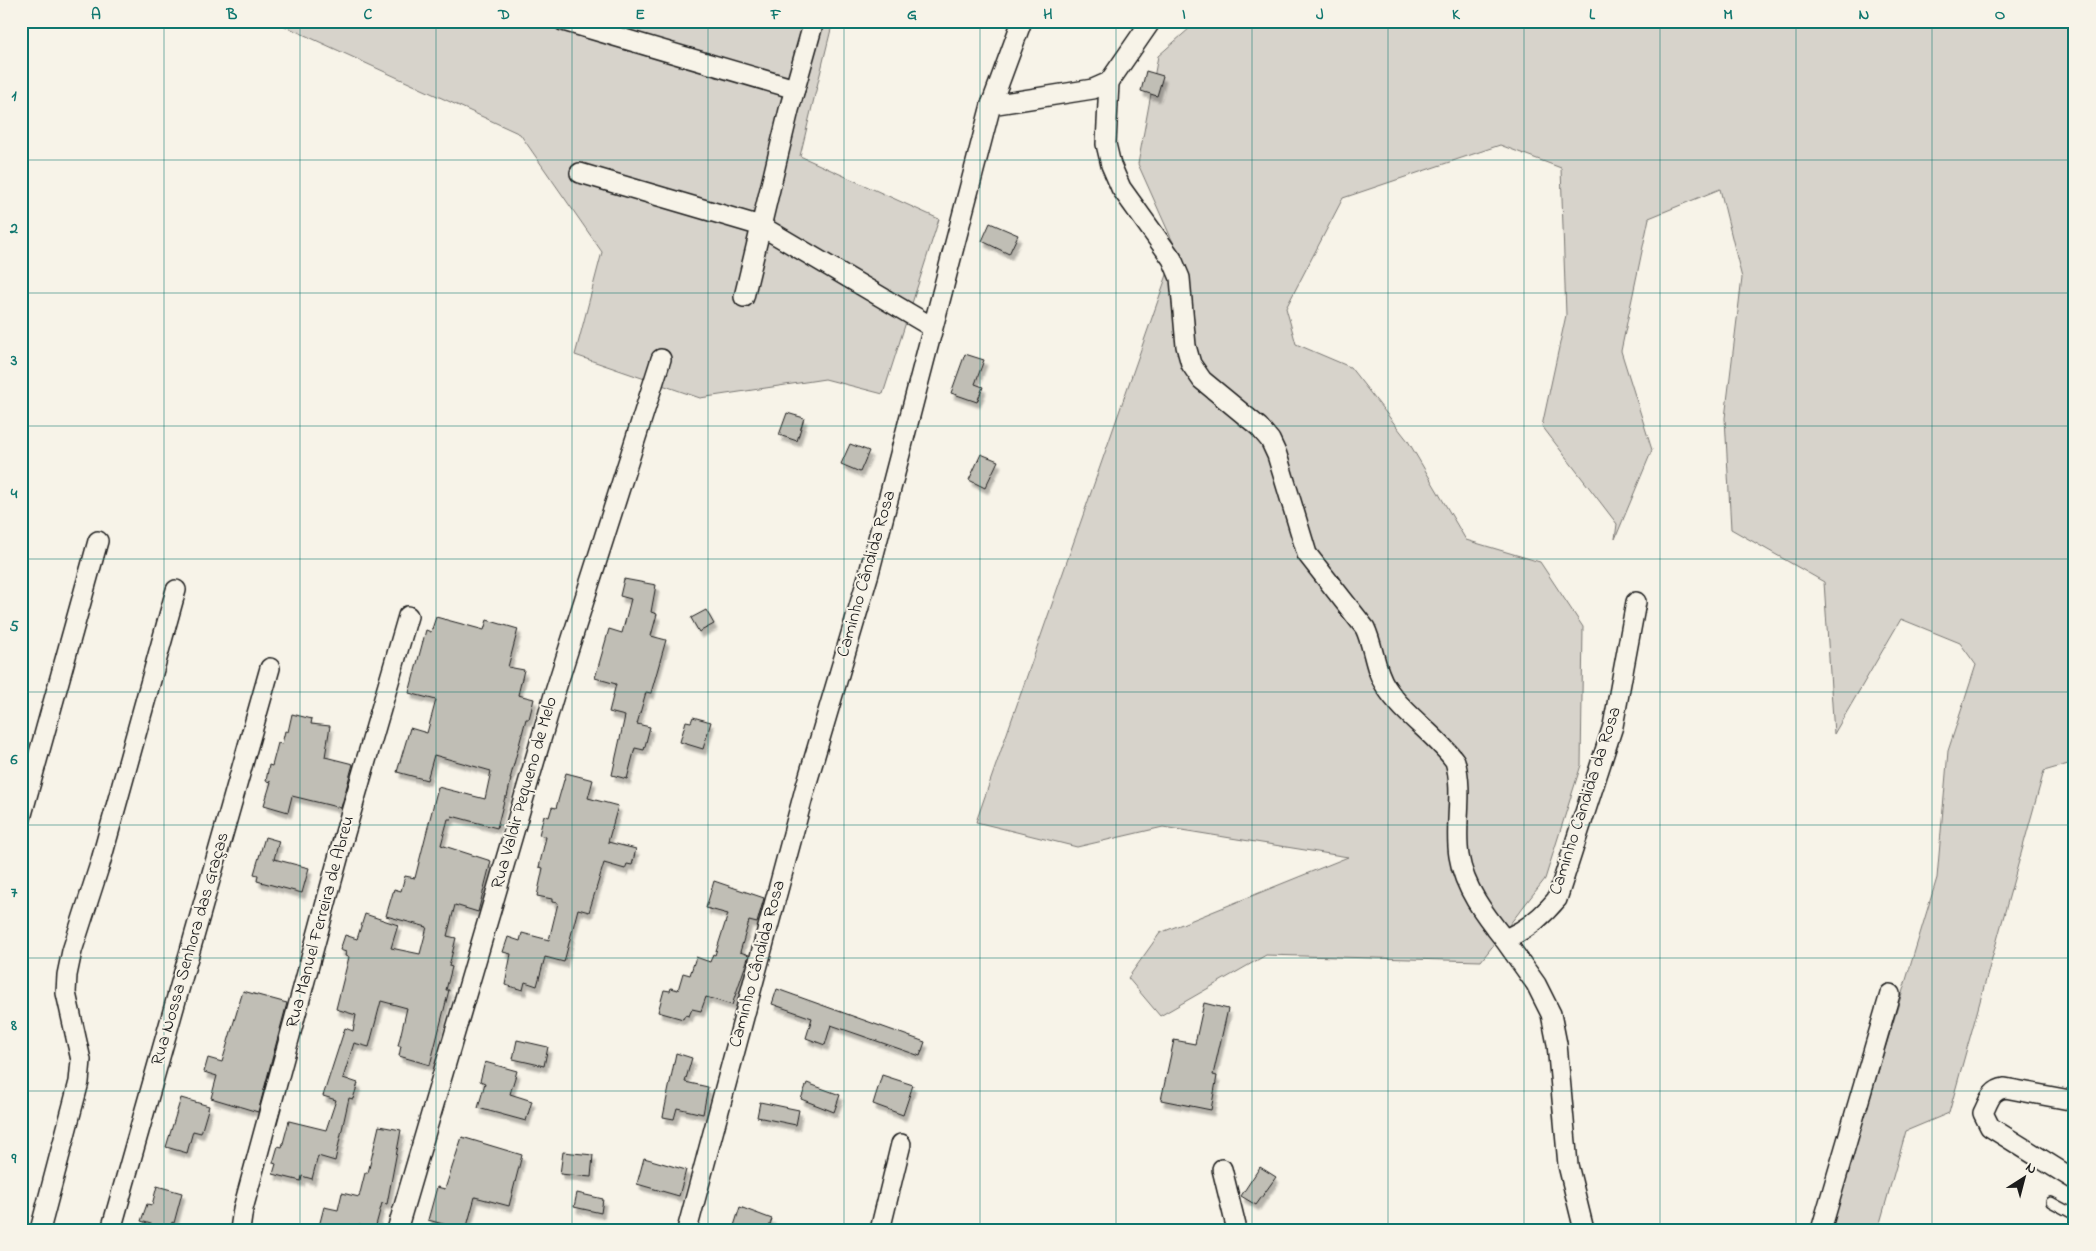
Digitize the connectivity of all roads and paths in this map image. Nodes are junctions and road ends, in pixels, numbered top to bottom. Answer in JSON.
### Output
{"nodes":[{"id":1,"x":563,"y":21,"type":"edge"},
{"id":2,"x":814,"y":21,"type":"edge"},
{"id":3,"x":1022,"y":21,"type":"edge"},
{"id":4,"x":1152,"y":21,"type":"edge"},
{"id":5,"x":1110,"y":82,"type":"junction"},
{"id":6,"x":795,"y":89,"type":"junction"},
{"id":7,"x":991,"y":104,"type":"junction"},
{"id":8,"x":580,"y":173,"type":"dead end"},
{"id":9,"x":761,"y":226,"type":"junction"},
{"id":10,"x":744,"y":297,"type":"dead end"},
{"id":11,"x":932,"y":327,"type":"junction"},
{"id":12,"x":661,"y":359,"type":"dead end"},
{"id":13,"x":98,"y":542,"type":"dead end"},
{"id":14,"x":176,"y":590,"type":"dead end"},
{"id":15,"x":1636,"y":602,"type":"dead end"},
{"id":16,"x":408,"y":616,"type":"dead end"},
{"id":17,"x":270,"y":668,"type":"dead end"},
{"id":18,"x":21,"y":818,"type":"edge"},
{"id":19,"x":1504,"y":939,"type":"junction"},
{"id":20,"x":1890,"y":994,"type":"dead end"},
{"id":21,"x":2075,"y":1100,"type":"edge"},
{"id":22,"x":901,"y":1144,"type":"dead end"},
{"id":23,"x":1222,"y":1169,"type":"dead end"},
{"id":24,"x":2075,"y":1180,"type":"edge"},
{"id":25,"x":2051,"y":1202,"type":"dead end"},
{"id":26,"x":2075,"y":1215,"type":"edge"},
{"id":27,"x":40,"y":1230,"type":"edge"},
{"id":28,"x":111,"y":1230,"type":"edge"},
{"id":29,"x":240,"y":1230,"type":"edge"},
{"id":30,"x":397,"y":1230,"type":"edge"},
{"id":31,"x":686,"y":1230,"type":"edge"},
{"id":32,"x":880,"y":1230,"type":"edge"},
{"id":33,"x":1237,"y":1230,"type":"edge"},
{"id":34,"x":1584,"y":1230,"type":"edge"},
{"id":35,"x":1821,"y":1230,"type":"edge"}],
"edges":[{"from":1,"to":6,"type":"street"},
{"from":2,"to":6,"type":"street"},
{"from":3,"to":7,"type":"street","name":"Caminho Cândida Rosa"},
{"from":4,"to":5,"type":"street"},
{"from":5,"to":7,"type":"street"},
{"from":5,"to":19,"type":"street"},
{"from":6,"to":9,"type":"street"},
{"from":7,"to":11,"type":"street","name":"Caminho Cândida Rosa"},
{"from":8,"to":9,"type":"street"},
{"from":9,"to":10,"type":"street"},
{"from":9,"to":11,"type":"street"},
{"from":11,"to":31,"type":"street","name":"Caminho Cândida Rosa"},
{"from":12,"to":30,"type":"street","name":"Rua Valdir Pequeno de Melo"},
{"from":13,"to":18,"type":"street"},
{"from":14,"to":27,"type":"street"},
{"from":15,"to":19,"type":"street","name":"Caminho Candida da Rosa"},
{"from":16,"to":29,"type":"street","name":"Rua Manuel Ferreira de Abreu"},
{"from":17,"to":28,"type":"street","name":"Rua Nossa Senhora das Graças"},
{"from":19,"to":34,"type":"street"},
{"from":20,"to":35,"type":"street"},
{"from":21,"to":24,"type":"street"},
{"from":22,"to":32,"type":"street"},
{"from":23,"to":33,"type":"street"},
{"from":25,"to":26,"type":"lane"}]}
